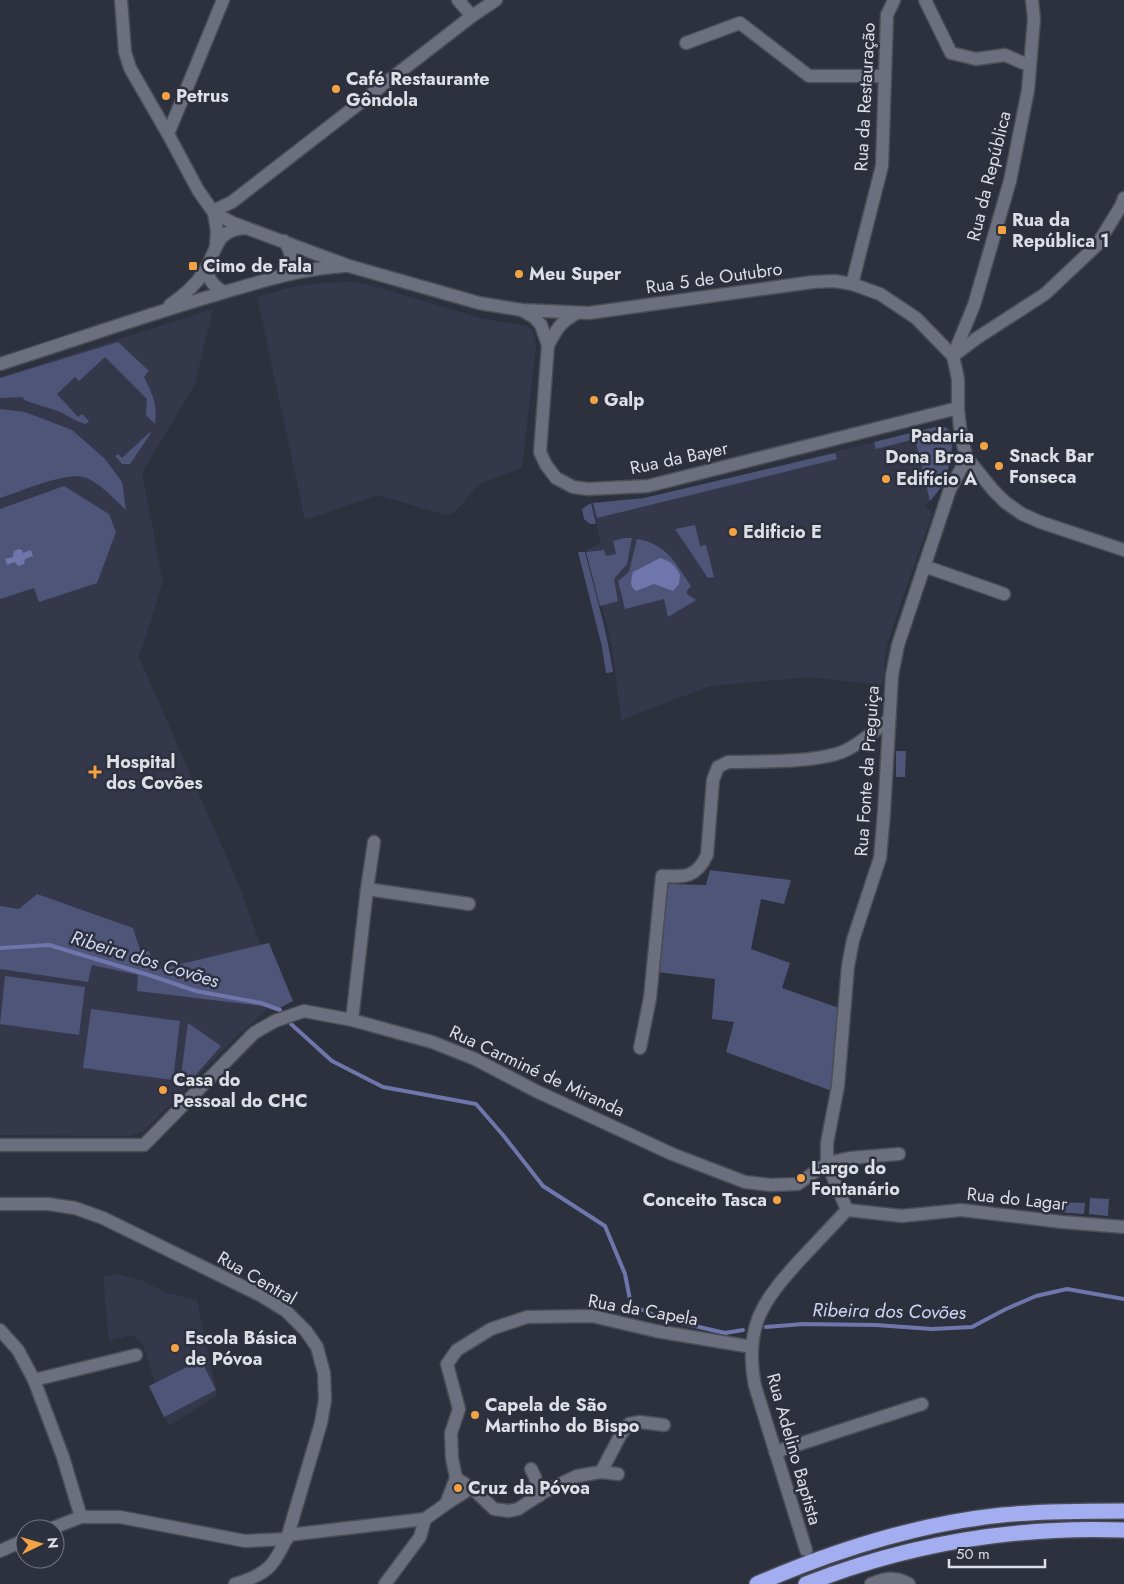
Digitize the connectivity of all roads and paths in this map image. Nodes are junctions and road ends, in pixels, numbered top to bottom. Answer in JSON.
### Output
{"nodes":[{"id":1,"x":121,"y":0,"type":"edge"},
{"id":2,"x":224,"y":0,"type":"edge"},
{"id":3,"x":458,"y":0,"type":"edge"},
{"id":4,"x":496,"y":0,"type":"edge"},
{"id":5,"x":894,"y":0,"type":"edge"},
{"id":6,"x":925,"y":0,"type":"edge"},
{"id":7,"x":1032,"y":0,"type":"edge"},
{"id":8,"x":472,"y":16,"type":"junction"},
{"id":9,"x":686,"y":43,"type":"dead end"},
{"id":10,"x":1030,"y":66,"type":"junction"},
{"id":11,"x":885,"y":76,"type":"junction"},
{"id":12,"x":168,"y":134,"type":"junction"},
{"id":13,"x":1124,"y":198,"type":"edge"},
{"id":14,"x":214,"y":212,"type":"junction"},
{"id":15,"x":249,"y":228,"type":"junction"},
{"id":16,"x":284,"y":242,"type":"junction"},
{"id":17,"x":216,"y":244,"type":"junction"},
{"id":18,"x":349,"y":266,"type":"junction"},
{"id":19,"x":206,"y":268,"type":"junction"},
{"id":20,"x":282,"y":276,"type":"junction"},
{"id":21,"x":852,"y":284,"type":"junction"},
{"id":22,"x":224,"y":292,"type":"junction"},
{"id":23,"x":522,"y":310,"type":"junction"},
{"id":24,"x":160,"y":312,"type":"junction"},
{"id":25,"x":577,"y":313,"type":"junction"},
{"id":26,"x":548,"y":345,"type":"junction"},
{"id":27,"x":953,"y":356,"type":"junction"},
{"id":28,"x":0,"y":364,"type":"edge"},
{"id":29,"x":958,"y":408,"type":"junction"},
{"id":30,"x":967,"y":458,"type":"junction"},
{"id":31,"x":1124,"y":550,"type":"edge"},
{"id":32,"x":924,"y":566,"type":"junction"},
{"id":33,"x":1004,"y":594,"type":"dead end"},
{"id":34,"x":888,"y":720,"type":"junction"},
{"id":35,"x":374,"y":842,"type":"dead end"},
{"id":36,"x":367,"y":889,"type":"junction"},
{"id":37,"x":470,"y":904,"type":"dead end"},
{"id":38,"x":352,"y":1020,"type":"junction"},
{"id":39,"x":640,"y":1048,"type":"dead end"},
{"id":40,"x":0,"y":1145,"type":"edge"},
{"id":41,"x":899,"y":1154,"type":"dead end"},
{"id":42,"x":827,"y":1163,"type":"junction"},
{"id":43,"x":0,"y":1204,"type":"edge"},
{"id":44,"x":847,"y":1210,"type":"junction"},
{"id":45,"x":1124,"y":1227,"type":"edge"},
{"id":46,"x":0,"y":1330,"type":"edge"},
{"id":47,"x":752,"y":1347,"type":"junction"},
{"id":48,"x":136,"y":1355,"type":"dead end"},
{"id":49,"x":34,"y":1380,"type":"junction"},
{"id":50,"x":922,"y":1404,"type":"dead end"},
{"id":51,"x":664,"y":1425,"type":"dead end"},
{"id":52,"x":775,"y":1452,"type":"junction"},
{"id":53,"x":531,"y":1470,"type":"dead end"},
{"id":54,"x":601,"y":1472,"type":"junction"},
{"id":55,"x":618,"y":1474,"type":"dead end"},
{"id":56,"x":456,"y":1478,"type":"junction"},
{"id":57,"x":471,"y":1488,"type":"junction"},
{"id":58,"x":539,"y":1496,"type":"junction"},
{"id":59,"x":446,"y":1504,"type":"junction"},
{"id":60,"x":1124,"y":1511,"type":"edge"},
{"id":61,"x":81,"y":1517,"type":"junction"},
{"id":62,"x":425,"y":1519,"type":"junction"},
{"id":63,"x":65,"y":1523,"type":"edge"},
{"id":64,"x":1124,"y":1530,"type":"edge"},
{"id":65,"x":287,"y":1537,"type":"junction"},
{"id":66,"x":15,"y":1544,"type":"edge"},
{"id":67,"x":806,"y":1550,"type":"dead end"},
{"id":68,"x":0,"y":1551,"type":"edge"},
{"id":69,"x":235,"y":1584,"type":"edge"},
{"id":70,"x":385,"y":1584,"type":"edge"},
{"id":71,"x":757,"y":1584,"type":"edge"},
{"id":72,"x":806,"y":1584,"type":"edge"},
{"id":73,"x":871,"y":1584,"type":"edge"},
{"id":74,"x":909,"y":1584,"type":"edge"}],
"edges":[{"from":1,"to":12,"type":"street"},
{"from":2,"to":12,"type":"street"},
{"from":3,"to":8,"type":"street"},
{"from":4,"to":8,"type":"street"},
{"from":5,"to":11,"type":"street","name":"Rua da Restauração"},
{"from":6,"to":10,"type":"street"},
{"from":7,"to":10,"type":"street","name":"Rua da República"},
{"from":8,"to":14,"type":"street"},
{"from":9,"to":11,"type":"street"},
{"from":10,"to":27,"type":"street","name":"Rua da República"},
{"from":11,"to":21,"type":"street","name":"Rua da Restauração"},
{"from":12,"to":14,"type":"street"},
{"from":13,"to":27,"type":"street"},
{"from":14,"to":15,"type":"street"},
{"from":14,"to":17,"type":"street"},
{"from":15,"to":16,"type":"street"},
{"from":15,"to":17,"type":"street"},
{"from":16,"to":18,"type":"street","name":"Rua 5 de Outubro"},
{"from":16,"to":20,"type":"street"},
{"from":17,"to":19,"type":"street"},
{"from":18,"to":20,"type":"street","name":"Rua 5 de Outubro"},
{"from":18,"to":23,"type":"street","name":"Rua 5 de Outubro"},
{"from":19,"to":22,"type":"street"},
{"from":19,"to":24,"type":"street"},
{"from":20,"to":22,"type":"street"},
{"from":21,"to":25,"type":"street","name":"Rua 5 de Outubro"},
{"from":21,"to":27,"type":"street","name":"Rua 5 de Outubro"},
{"from":22,"to":24,"type":"street"},
{"from":23,"to":25,"type":"street","name":"Rua 5 de Outubro"},
{"from":23,"to":26,"type":"street","name":"Rua da Bayer"},
{"from":24,"to":28,"type":"street"},
{"from":25,"to":26,"type":"street"},
{"from":26,"to":29,"type":"street","name":"Rua da Bayer"},
{"from":27,"to":29,"type":"street"},
{"from":29,"to":30,"type":"street"},
{"from":30,"to":31,"type":"street"},
{"from":30,"to":32,"type":"street","name":"Rua Fonte da Preguiça"},
{"from":32,"to":33,"type":"street"},
{"from":32,"to":34,"type":"street","name":"Rua Fonte da Preguiça"},
{"from":34,"to":39,"type":"street"},
{"from":34,"to":42,"type":"street","name":"Rua Fonte da Preguiça"},
{"from":35,"to":36,"type":"street"},
{"from":36,"to":37,"type":"street"},
{"from":36,"to":38,"type":"street"},
{"from":38,"to":40,"type":"street","name":"Rua Carminé de Miranda"},
{"from":38,"to":42,"type":"street","name":"Rua Carminé de Miranda"},
{"from":41,"to":42,"type":"street"},
{"from":42,"to":44,"type":"street","name":"Rua Fonte da Preguiça"},
{"from":43,"to":65,"type":"street","name":"Rua Central"},
{"from":44,"to":45,"type":"street","name":"Rua do Lagar"},
{"from":44,"to":47,"type":"street","name":"Rua Adelino Baptista"},
{"from":46,"to":49,"type":"street"},
{"from":47,"to":52,"type":"street","name":"Rua Adelino Baptista"},
{"from":47,"to":56,"type":"street","name":"Rua da Capela"},
{"from":48,"to":49,"type":"street"},
{"from":49,"to":61,"type":"street"},
{"from":50,"to":52,"type":"street"},
{"from":51,"to":54,"type":"street"},
{"from":52,"to":67,"type":"street","name":"Rua Adelino Baptista"},
{"from":53,"to":58,"type":"street"},
{"from":54,"to":55,"type":"street"},
{"from":54,"to":58,"type":"street"},
{"from":56,"to":57,"type":"street"},
{"from":56,"to":59,"type":"street"},
{"from":57,"to":58,"type":"street"},
{"from":57,"to":59,"type":"street"},
{"from":59,"to":62,"type":"street"},
{"from":60,"to":71,"type":"highway"},
{"from":61,"to":63,"type":"street"},
{"from":61,"to":65,"type":"street"},
{"from":62,"to":65,"type":"street"},
{"from":62,"to":70,"type":"street"},
{"from":64,"to":72,"type":"highway"},
{"from":65,"to":69,"type":"street","name":"Rua Central"},
{"from":66,"to":68,"type":"street"},
{"from":73,"to":74,"type":"street"}]}
